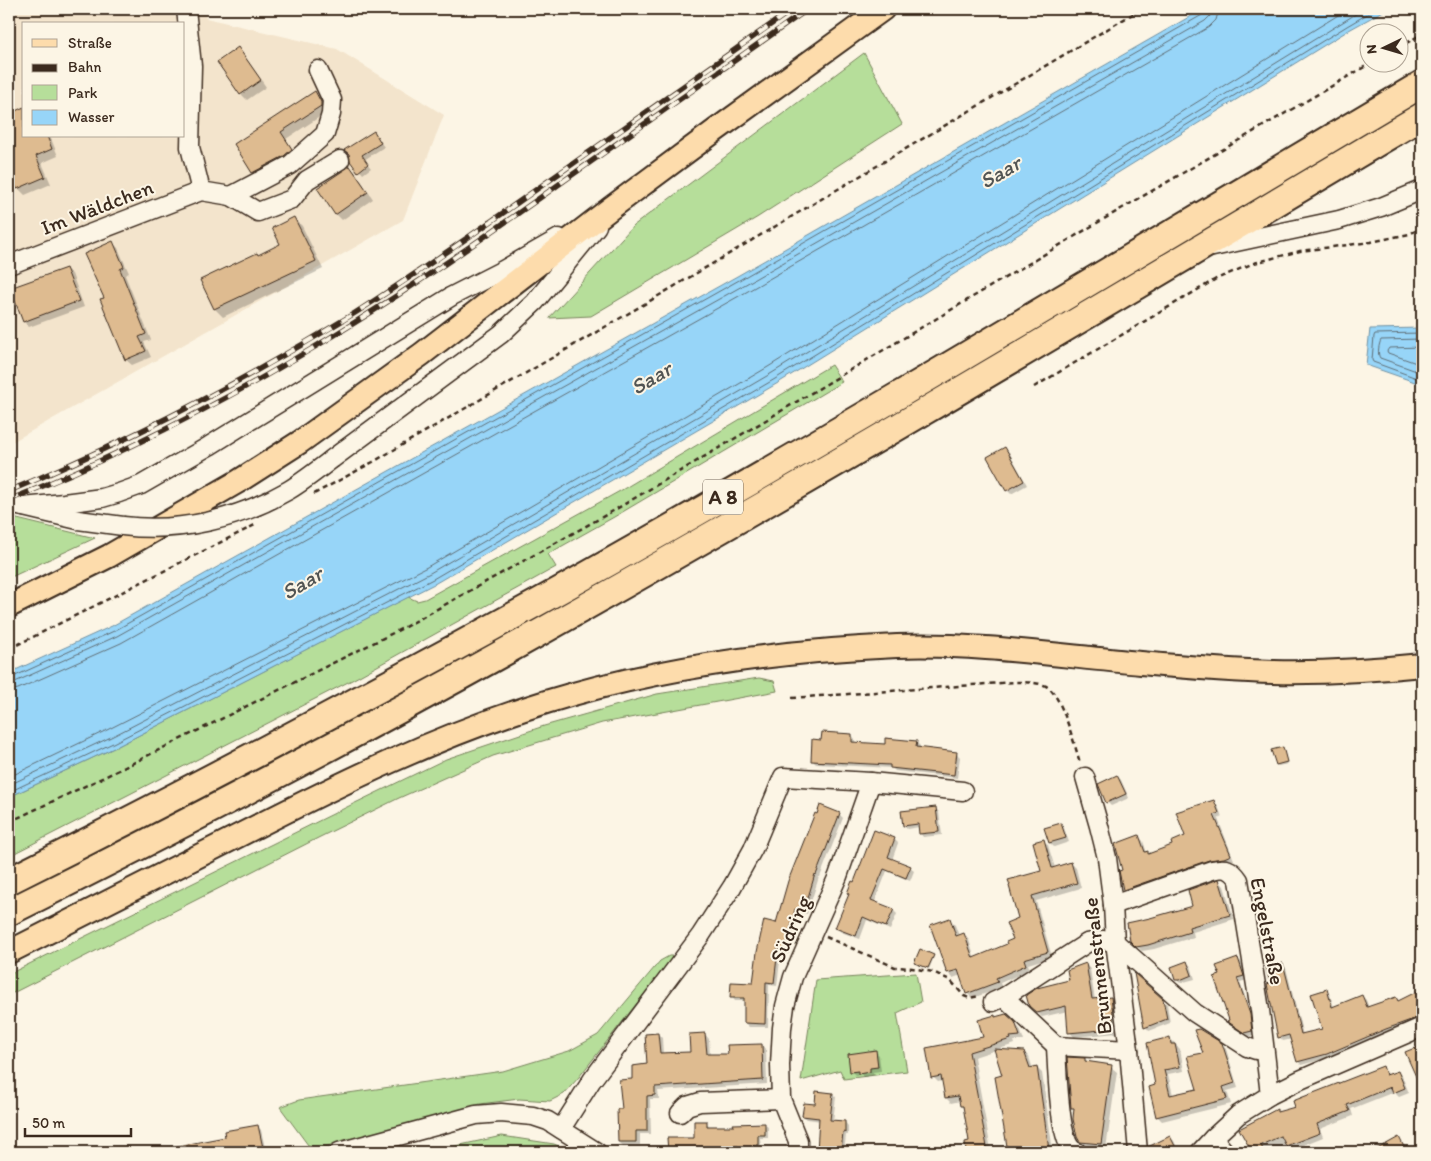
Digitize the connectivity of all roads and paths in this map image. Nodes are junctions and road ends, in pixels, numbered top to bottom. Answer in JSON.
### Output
{"nodes":[{"id":1,"x":186,"y":9,"type":"edge"},
{"id":2,"x":884,"y":9,"type":"edge"},
{"id":3,"x":1141,"y":9,"type":"edge"},
{"id":4,"x":1422,"y":34,"type":"edge"},
{"id":5,"x":1408,"y":42,"type":"edge"},
{"id":6,"x":318,"y":70,"type":"dead end"},
{"id":7,"x":1358,"y":71,"type":"edge"},
{"id":8,"x":1422,"y":84,"type":"edge"},
{"id":9,"x":1422,"y":116,"type":"edge"},
{"id":10,"x":340,"y":160,"type":"dead end"},
{"id":11,"x":1422,"y":190,"type":"edge"},
{"id":12,"x":201,"y":191,"type":"junction"},
{"id":13,"x":231,"y":196,"type":"junction"},
{"id":14,"x":611,"y":208,"type":"junction"},
{"id":15,"x":1422,"y":228,"type":"edge"},
{"id":16,"x":1195,"y":250,"type":"junction"},
{"id":17,"x":9,"y":265,"type":"edge"},
{"id":18,"x":1034,"y":387,"type":"dead end"},
{"id":19,"x":307,"y":498,"type":"dead end"},
{"id":20,"x":16,"y":506,"type":"edge"},
{"id":21,"x":265,"y":520,"type":"dead end"},
{"id":22,"x":9,"y":606,"type":"edge"},
{"id":23,"x":9,"y":648,"type":"edge"},
{"id":24,"x":1422,"y":665,"type":"edge"},
{"id":25,"x":792,"y":698,"type":"dead end"},
{"id":26,"x":1085,"y":778,"type":"joint"},
{"id":27,"x":871,"y":782,"type":"junction"},
{"id":28,"x":962,"y":791,"type":"dead end"},
{"id":29,"x":9,"y":822,"type":"edge"},
{"id":30,"x":9,"y":881,"type":"edge"},
{"id":31,"x":1113,"y":905,"type":"junction"},
{"id":32,"x":9,"y":912,"type":"edge"},
{"id":33,"x":813,"y":932,"type":"junction"},
{"id":34,"x":1115,"y":942,"type":"junction"},
{"id":35,"x":9,"y":952,"type":"edge"},
{"id":36,"x":998,"y":1000,"type":"junction"},
{"id":37,"x":1422,"y":1027,"type":"edge"},
{"id":38,"x":1056,"y":1046,"type":"junction"},
{"id":39,"x":1264,"y":1049,"type":"junction"},
{"id":40,"x":1128,"y":1050,"type":"junction"},
{"id":41,"x":1270,"y":1096,"type":"junction"},
{"id":42,"x":781,"y":1099,"type":"junction"},
{"id":43,"x":680,"y":1113,"type":"dead end"},
{"id":44,"x":561,"y":1129,"type":"junction"},
{"id":45,"x":1212,"y":1138,"type":"junction"},
{"id":46,"x":339,"y":1152,"type":"edge"},
{"id":47,"x":596,"y":1152,"type":"edge"},
{"id":48,"x":798,"y":1152,"type":"edge"},
{"id":49,"x":1077,"y":1152,"type":"edge"},
{"id":50,"x":1138,"y":1152,"type":"edge"},
{"id":51,"x":1200,"y":1152,"type":"edge"},
{"id":52,"x":1224,"y":1152,"type":"edge"}],
"edges":[{"from":1,"to":12,"type":"street"},
{"from":2,"to":14,"type":"main road"},
{"from":3,"to":19,"type":"path"},
{"from":4,"to":5,"type":"path"},
{"from":6,"to":13,"type":"street"},
{"from":7,"to":29,"type":"path"},
{"from":8,"to":30,"type":"highway","number":"A 8"},
{"from":9,"to":16,"type":"highway","number":"A 8"},
{"from":10,"to":13,"type":"street"},
{"from":11,"to":16,"type":"street"},
{"from":12,"to":13,"type":"street"},
{"from":12,"to":17,"type":"street","name":"Im Wäldchen"},
{"from":14,"to":20,"type":"street"},
{"from":14,"to":20,"type":"street","bridge":true},
{"from":14,"to":22,"type":"main road"},
{"from":15,"to":18,"type":"path"},
{"from":16,"to":32,"type":"highway","number":"A 8"},
{"from":21,"to":23,"type":"path"},
{"from":24,"to":35,"type":"main road"},
{"from":25,"to":26,"type":"path"},
{"from":26,"to":31,"type":"street","name":"Brunnenstraße"},
{"from":27,"to":28,"type":"street"},
{"from":27,"to":33,"type":"street","name":"Südring"},
{"from":27,"to":44,"type":"street"},
{"from":31,"to":34,"type":"street","name":"Brunnenstraße"},
{"from":31,"to":39,"type":"street","name":"Engelstraße"},
{"from":33,"to":36,"type":"path"},
{"from":33,"to":42,"type":"street","name":"Südring"},
{"from":34,"to":36,"type":"street"},
{"from":34,"to":39,"type":"street"},
{"from":34,"to":40,"type":"street","name":"Brunnenstraße"},
{"from":36,"to":38,"type":"street"},
{"from":37,"to":41,"type":"street"},
{"from":38,"to":40,"type":"street"},
{"from":38,"to":49,"type":"street"},
{"from":39,"to":41,"type":"street","name":"Engelstraße"},
{"from":40,"to":50,"type":"street","name":"Brunnenstraße"},
{"from":41,"to":45,"type":"street"},
{"from":42,"to":43,"type":"street"},
{"from":42,"to":48,"type":"street","name":"Südring"},
{"from":44,"to":46,"type":"street"},
{"from":44,"to":47,"type":"street"},
{"from":45,"to":51,"type":"street"},
{"from":45,"to":52,"type":"street"}]}
